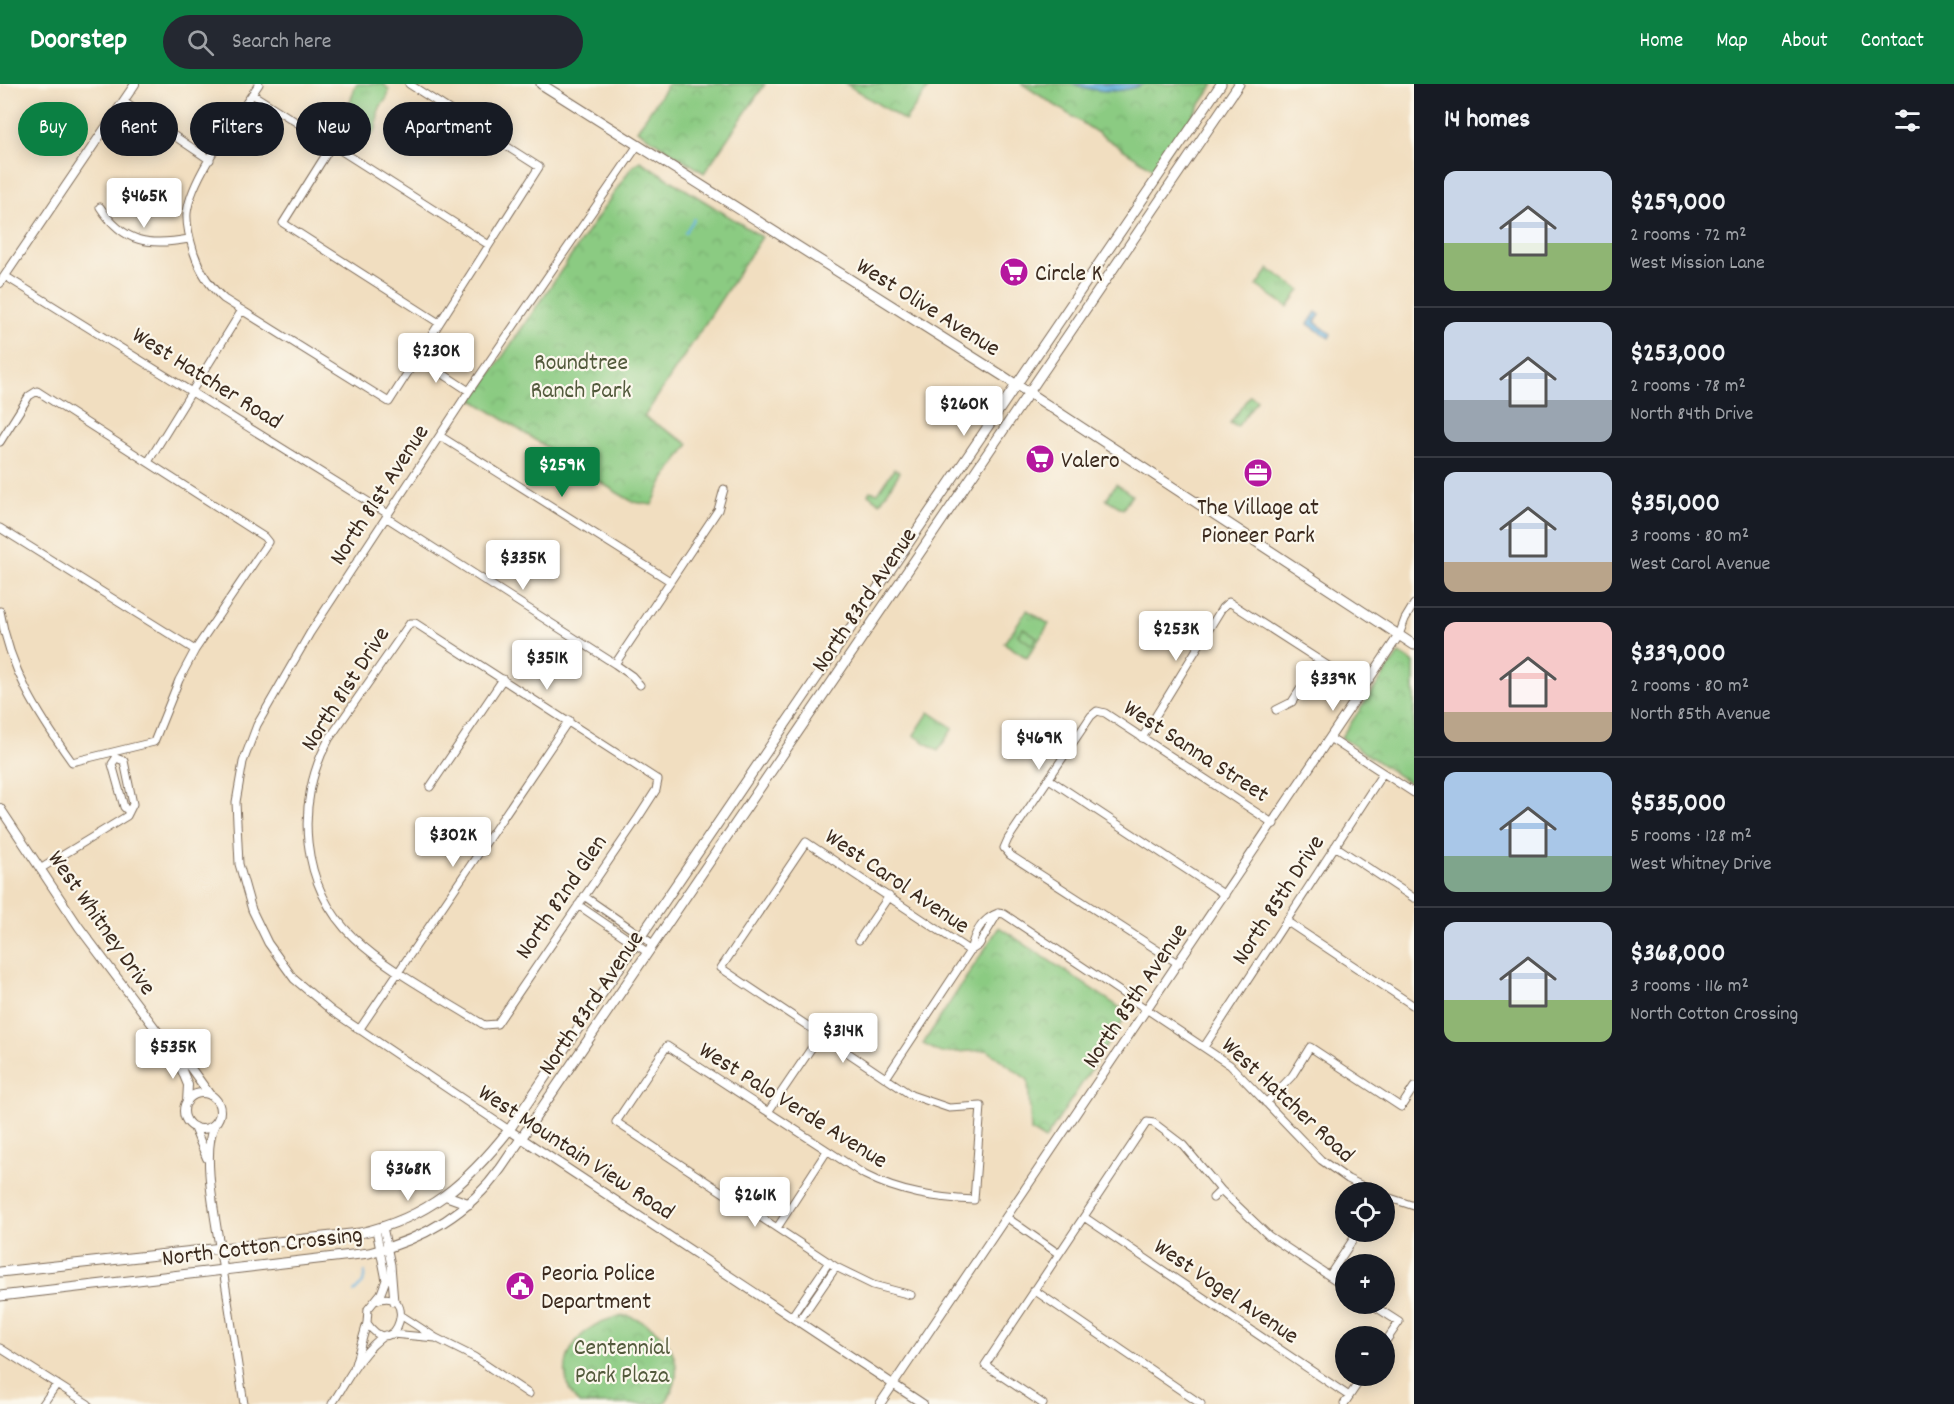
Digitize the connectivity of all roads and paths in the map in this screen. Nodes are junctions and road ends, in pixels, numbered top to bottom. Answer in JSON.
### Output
{"nodes":[{"id":1,"x":135,"y":84,"type":"edge"},
{"id":2,"x":259,"y":84,"type":"edge"},
{"id":3,"x":409,"y":84,"type":"edge"},
{"id":4,"x":541,"y":84,"type":"edge"},
{"id":5,"x":1221,"y":84,"type":"edge"},
{"id":6,"x":1239,"y":84,"type":"edge"},
{"id":7,"x":252,"y":94,"type":"junction"},
{"id":8,"x":124,"y":102,"type":"edge"},
{"id":9,"x":296,"y":122,"type":"edge"},
{"id":10,"x":100,"y":137,"type":"edge"},
{"id":11,"x":178,"y":138,"type":"edge"},
{"id":12,"x":638,"y":145,"type":"junction"},
{"id":13,"x":325,"y":156,"type":"edge"},
{"id":14,"x":349,"y":156,"type":"edge"},
{"id":15,"x":210,"y":160,"type":"junction"},
{"id":16,"x":1151,"y":186,"type":"junction"},
{"id":17,"x":1163,"y":194,"type":"junction"},
{"id":18,"x":100,"y":207,"type":"dead end"},
{"id":19,"x":189,"y":240,"type":"junction"},
{"id":20,"x":489,"y":245,"type":"junction"},
{"id":21,"x":2,"y":279,"type":"edge"},
{"id":22,"x":242,"y":310,"type":"junction"},
{"id":23,"x":439,"y":322,"type":"junction"},
{"id":24,"x":417,"y":357,"type":"junction"},
{"id":25,"x":1016,"y":385,"type":"junction"},
{"id":26,"x":191,"y":390,"type":"junction"},
{"id":27,"x":469,"y":391,"type":"junction"},
{"id":28,"x":1027,"y":392,"type":"junction"},
{"id":29,"x":440,"y":436,"type":"junction"},
{"id":30,"x":0,"y":442,"type":"edge"},
{"id":31,"x":148,"y":462,"type":"junction"},
{"id":32,"x":724,"y":489,"type":"dead end"},
{"id":33,"x":387,"y":516,"type":"junction"},
{"id":34,"x":0,"y":528,"type":"edge"},
{"id":35,"x":905,"y":548,"type":"junction"},
{"id":36,"x":916,"y":556,"type":"junction"},
{"id":37,"x":670,"y":581,"type":"junction"},
{"id":38,"x":1414,"y":604,"type":"edge"},
{"id":39,"x":0,"y":611,"type":"edge"},
{"id":40,"x":1399,"y":635,"type":"junction"},
{"id":41,"x":1414,"y":645,"type":"edge"},
{"id":42,"x":195,"y":650,"type":"junction"},
{"id":43,"x":1319,"y":660,"type":"junction"},
{"id":44,"x":615,"y":664,"type":"junction"},
{"id":45,"x":503,"y":679,"type":"junction"},
{"id":46,"x":640,"y":685,"type":"dead end"},
{"id":47,"x":1364,"y":689,"type":"junction"},
{"id":48,"x":1275,"y":710,"type":"dead end"},
{"id":49,"x":569,"y":720,"type":"junction"},
{"id":50,"x":1142,"y":738,"type":"junction"},
{"id":51,"x":1331,"y":739,"type":"junction"},
{"id":52,"x":115,"y":755,"type":"junction"},
{"id":53,"x":1383,"y":773,"type":"junction"},
{"id":54,"x":1049,"y":779,"type":"junction"},
{"id":55,"x":430,"y":787,"type":"dead end"},
{"id":56,"x":1414,"y":793,"type":"edge"},
{"id":57,"x":0,"y":808,"type":"edge"},
{"id":58,"x":129,"y":812,"type":"junction"},
{"id":59,"x":1274,"y":824,"type":"junction"},
{"id":60,"x":1335,"y":846,"type":"junction"},
{"id":61,"x":40,"y":869,"type":"junction"},
{"id":62,"x":247,"y":895,"type":"joint"},
{"id":63,"x":1225,"y":895,"type":"junction"},
{"id":64,"x":584,"y":896,"type":"junction"},
{"id":65,"x":889,"y":896,"type":"junction"},
{"id":66,"x":1414,"y":898,"type":"edge"},
{"id":67,"x":578,"y":905,"type":"junction"},
{"id":68,"x":1286,"y":921,"type":"junction"},
{"id":69,"x":641,"y":935,"type":"junction"},
{"id":70,"x":859,"y":940,"type":"dead end"},
{"id":71,"x":635,"y":944,"type":"junction"},
{"id":72,"x":653,"y":944,"type":"junction"},
{"id":73,"x":970,"y":951,"type":"junction"},
{"id":74,"x":647,"y":952,"type":"junction"},
{"id":75,"x":1179,"y":964,"type":"junction"},
{"id":76,"x":399,"y":970,"type":"junction"},
{"id":77,"x":1414,"y":1006,"type":"edge"},
{"id":78,"x":1146,"y":1010,"type":"junction"},
{"id":79,"x":491,"y":1026,"type":"joint"},
{"id":80,"x":359,"y":1030,"type":"junction"},
{"id":81,"x":821,"y":1034,"type":"junction"},
{"id":82,"x":1204,"y":1047,"type":"junction"},
{"id":83,"x":176,"y":1056,"type":"junction"},
{"id":84,"x":886,"y":1078,"type":"junction"},
{"id":85,"x":1414,"y":1087,"type":"edge"},
{"id":86,"x":210,"y":1095,"type":"junction"},
{"id":87,"x":187,"y":1102,"type":"junction"},
{"id":88,"x":1266,"y":1103,"type":"junction"},
{"id":89,"x":768,"y":1112,"type":"junction"},
{"id":90,"x":215,"y":1124,"type":"junction"},
{"id":91,"x":194,"y":1127,"type":"junction"},
{"id":92,"x":509,"y":1130,"type":"junction"},
{"id":93,"x":521,"y":1138,"type":"junction"},
{"id":94,"x":827,"y":1151,"type":"junction"},
{"id":95,"x":208,"y":1159,"type":"junction"},
{"id":96,"x":1354,"y":1182,"type":"edge"},
{"id":97,"x":1221,"y":1190,"type":"junction"},
{"id":98,"x":447,"y":1196,"type":"junction"},
{"id":99,"x":1213,"y":1198,"type":"dead end"},
{"id":100,"x":1395,"y":1200,"type":"edge"},
{"id":101,"x":469,"y":1204,"type":"junction"},
{"id":102,"x":1414,"y":1206,"type":"edge"},
{"id":103,"x":1006,"y":1217,"type":"junction"},
{"id":104,"x":1084,"y":1217,"type":"junction"},
{"id":105,"x":380,"y":1228,"type":"junction"},
{"id":106,"x":777,"y":1228,"type":"junction"},
{"id":107,"x":1351,"y":1242,"type":"edge"},
{"id":108,"x":220,"y":1249,"type":"junction"},
{"id":109,"x":384,"y":1249,"type":"junction"},
{"id":110,"x":1059,"y":1254,"type":"junction"},
{"id":111,"x":829,"y":1262,"type":"junction"},
{"id":112,"x":836,"y":1267,"type":"junction"},
{"id":113,"x":223,"y":1269,"type":"junction"},
{"id":114,"x":0,"y":1272,"type":"edge"},
{"id":115,"x":1329,"y":1276,"type":"junction"},
{"id":116,"x":1335,"y":1280,"type":"edge"},
{"id":117,"x":1034,"y":1290,"type":"junction"},
{"id":118,"x":911,"y":1294,"type":"dead end"},
{"id":119,"x":0,"y":1296,"type":"edge"},
{"id":120,"x":375,"y":1301,"type":"junction"},
{"id":121,"x":394,"y":1302,"type":"junction"},
{"id":122,"x":1387,"y":1314,"type":"edge"},
{"id":123,"x":402,"y":1316,"type":"junction"},
{"id":124,"x":795,"y":1318,"type":"junction"},
{"id":125,"x":367,"y":1323,"type":"junction"},
{"id":126,"x":1395,"y":1328,"type":"edge"},
{"id":127,"x":387,"y":1334,"type":"junction"},
{"id":128,"x":436,"y":1338,"type":"junction"},
{"id":129,"x":0,"y":1348,"type":"edge"},
{"id":130,"x":354,"y":1368,"type":"junction"},
{"id":131,"x":57,"y":1383,"type":"junction"},
{"id":132,"x":893,"y":1384,"type":"junction"},
{"id":133,"x":1356,"y":1386,"type":"edge"},
{"id":134,"x":530,"y":1394,"type":"dead end"},
{"id":135,"x":1349,"y":1396,"type":"junction"},
{"id":136,"x":43,"y":1404,"type":"edge"},
{"id":137,"x":88,"y":1404,"type":"edge"},
{"id":138,"x":244,"y":1404,"type":"edge"},
{"id":139,"x":332,"y":1404,"type":"edge"},
{"id":140,"x":880,"y":1404,"type":"edge"},
{"id":141,"x":922,"y":1404,"type":"edge"},
{"id":142,"x":1043,"y":1404,"type":"edge"},
{"id":143,"x":1201,"y":1404,"type":"edge"},
{"id":144,"x":1344,"y":1404,"type":"edge"}],
"edges":[{"from":1,"to":8,"type":"street"},
{"from":2,"to":7,"type":"street"},
{"from":3,"to":20,"type":"street"},
{"from":4,"to":12,"type":"main road","name":"West Olive Avenue"},
{"from":5,"to":16,"type":"main road","name":"North 83rd Avenue"},
{"from":6,"to":17,"type":"main road","name":"North 83rd Avenue"},
{"from":7,"to":9,"type":"street"},
{"from":7,"to":15,"type":"street"},
{"from":10,"to":21,"type":"street"},
{"from":11,"to":15,"type":"street"},
{"from":12,"to":25,"type":"main road","name":"West Olive Avenue"},
{"from":12,"to":27,"type":"street","name":"North 81st Avenue"},
{"from":13,"to":23,"type":"street"},
{"from":14,"to":20,"type":"street"},
{"from":15,"to":19,"type":"street"},
{"from":16,"to":17,"type":"main road"},
{"from":16,"to":25,"type":"main road","name":"North 83rd Avenue"},
{"from":17,"to":28,"type":"main road","name":"North 83rd Avenue"},
{"from":18,"to":19,"type":"street"},
{"from":19,"to":22,"type":"street"},
{"from":20,"to":23,"type":"street"},
{"from":21,"to":26,"type":"street","name":"West Hatcher Road"},
{"from":22,"to":24,"type":"street"},
{"from":22,"to":26,"type":"street"},
{"from":23,"to":24,"type":"street"},
{"from":24,"to":27,"type":"street"},
{"from":25,"to":28,"type":"main road","name":"West Olive Avenue"},
{"from":25,"to":35,"type":"main road","name":"North 83rd Avenue"},
{"from":26,"to":31,"type":"street"},
{"from":26,"to":33,"type":"street","name":"West Hatcher Road"},
{"from":27,"to":29,"type":"street","name":"North 81st Avenue"},
{"from":28,"to":36,"type":"main road","name":"North 83rd Avenue"},
{"from":28,"to":40,"type":"main road","name":"West Olive Avenue"},
{"from":29,"to":33,"type":"street","name":"North 81st Avenue"},
{"from":29,"to":37,"type":"street"},
{"from":30,"to":31,"type":"street"},
{"from":31,"to":42,"type":"street"},
{"from":32,"to":37,"type":"street"},
{"from":33,"to":44,"type":"street","name":"West Hatcher Road"},
{"from":33,"to":62,"type":"street","name":"North 81st Avenue"},
{"from":34,"to":42,"type":"street"},
{"from":35,"to":36,"type":"main road"},
{"from":35,"to":69,"type":"main road","name":"North 83rd Avenue"},
{"from":36,"to":72,"type":"main road","name":"North 83rd Avenue"},
{"from":37,"to":44,"type":"street"},
{"from":38,"to":40,"type":"street","name":"North 85th Avenue"},
{"from":39,"to":52,"type":"street"},
{"from":40,"to":41,"type":"main road","name":"West Olive Avenue"},
{"from":40,"to":47,"type":"street","name":"North 85th Avenue"},
{"from":42,"to":52,"type":"street"},
{"from":43,"to":47,"type":"street"},
{"from":43,"to":48,"type":"street"},
{"from":43,"to":50,"type":"street"},
{"from":44,"to":46,"type":"street","name":"West Hatcher Road"},
{"from":45,"to":49,"type":"street"},
{"from":45,"to":55,"type":"street"},
{"from":45,"to":76,"type":"street","name":"North 81st Drive"},
{"from":47,"to":51,"type":"street","name":"North 85th Avenue"},
{"from":49,"to":64,"type":"street","name":"North 82nd Glen"},
{"from":49,"to":76,"type":"street"},
{"from":50,"to":54,"type":"street","name":"West Sanna Street"},
{"from":50,"to":59,"type":"street","name":"West Sanna Street"},
{"from":51,"to":53,"type":"street"},
{"from":51,"to":59,"type":"street","name":"North 85th Avenue"},
{"from":52,"to":58,"type":"street"},
{"from":52,"to":58,"type":"street"},
{"from":53,"to":56,"type":"street"},
{"from":53,"to":60,"type":"street","name":"North 85th Drive"},
{"from":54,"to":63,"type":"street"},
{"from":54,"to":75,"type":"street"},
{"from":57,"to":61,"type":"street","name":"West Whitney Drive"},
{"from":58,"to":61,"type":"street"},
{"from":59,"to":63,"type":"street","name":"North 85th Avenue"},
{"from":60,"to":66,"type":"street"},
{"from":60,"to":68,"type":"street","name":"North 85th Drive"},
{"from":61,"to":83,"type":"street","name":"West Whitney Drive"},
{"from":62,"to":80,"type":"street","name":"West Mountain View Road"},
{"from":63,"to":75,"type":"street","name":"North 85th Avenue"},
{"from":64,"to":67,"type":"street","name":"North 82nd Glen"},
{"from":64,"to":69,"type":"street"},
{"from":65,"to":70,"type":"street"},
{"from":65,"to":73,"type":"street","name":"West Carol Avenue"},
{"from":65,"to":81,"type":"street","name":"West Carol Avenue"},
{"from":67,"to":71,"type":"street"},
{"from":67,"to":79,"type":"street","name":"North 82nd Glen"},
{"from":68,"to":77,"type":"street"},
{"from":68,"to":82,"type":"street","name":"North 85th Drive"},
{"from":69,"to":71,"type":"main road","name":"North 83rd Avenue"},
{"from":69,"to":72,"type":"street"},
{"from":71,"to":74,"type":"street"},
{"from":71,"to":92,"type":"main road","name":"North 83rd Avenue"},
{"from":72,"to":74,"type":"main road","name":"North 83rd Avenue"},
{"from":73,"to":78,"type":"street","name":"West Hatcher Road"},
{"from":73,"to":84,"type":"street"},
{"from":74,"to":93,"type":"main road","name":"North 83rd Avenue"},
{"from":75,"to":78,"type":"street","name":"North 85th Avenue"},
{"from":76,"to":79,"type":"street","name":"North 81st Drive"},
{"from":76,"to":80,"type":"street"},
{"from":78,"to":82,"type":"street","name":"West Hatcher Road"},
{"from":78,"to":103,"type":"street","name":"North 85th Avenue"},
{"from":80,"to":92,"type":"street","name":"West Mountain View Road"},
{"from":81,"to":84,"type":"street"},
{"from":81,"to":89,"type":"street"},
{"from":82,"to":88,"type":"street","name":"West Hatcher Road"},
{"from":83,"to":86,"type":"street","name":"West Whitney Drive"},
{"from":83,"to":87,"type":"street","name":"West Whitney Drive"},
{"from":84,"to":94,"type":"street","name":"West Palo Verde Avenue"},
{"from":85,"to":88,"type":"street"},
{"from":86,"to":87,"type":"street"},
{"from":86,"to":90,"type":"street","name":"West Whitney Drive"},
{"from":87,"to":91,"type":"street","name":"West Whitney Drive"},
{"from":88,"to":96,"type":"street","name":"West Hatcher Road"},
{"from":89,"to":94,"type":"street","name":"West Palo Verde Avenue"},
{"from":89,"to":106,"type":"street","name":"West Palo Verde Avenue"},
{"from":90,"to":91,"type":"street"},
{"from":90,"to":95,"type":"street","name":"West Whitney Drive"},
{"from":91,"to":95,"type":"street","name":"West Whitney Drive"},
{"from":92,"to":93,"type":"street","name":"West Mountain View Road"},
{"from":92,"to":98,"type":"main road","name":"North Cotton Crossing"},
{"from":93,"to":101,"type":"main road","name":"North Cotton Crossing"},
{"from":93,"to":124,"type":"street","name":"West Mountain View Road"},
{"from":94,"to":106,"type":"street"},
{"from":95,"to":108,"type":"street","name":"West Whitney Drive"},
{"from":97,"to":99,"type":"street"},
{"from":97,"to":104,"type":"street"},
{"from":97,"to":115,"type":"street"},
{"from":98,"to":101,"type":"main road"},
{"from":98,"to":105,"type":"main road","name":"North Cotton Crossing"},
{"from":100,"to":102,"type":"street"},
{"from":101,"to":109,"type":"main road","name":"North Cotton Crossing"},
{"from":103,"to":110,"type":"street"},
{"from":103,"to":132,"type":"street","name":"North 85th Avenue"},
{"from":104,"to":110,"type":"street"},
{"from":104,"to":135,"type":"street","name":"West Vogel Avenue"},
{"from":105,"to":108,"type":"main road","name":"North Cotton Crossing"},
{"from":105,"to":109,"type":"street"},
{"from":106,"to":111,"type":"street"},
{"from":107,"to":115,"type":"street"},
{"from":108,"to":113,"type":"street","name":"West Whitney Drive"},
{"from":108,"to":114,"type":"main road","name":"North Cotton Crossing"},
{"from":109,"to":113,"type":"main road","name":"North Cotton Crossing"},
{"from":109,"to":120,"type":"street"},
{"from":109,"to":121,"type":"street"},
{"from":110,"to":117,"type":"street"},
{"from":111,"to":112,"type":"street"},
{"from":111,"to":124,"type":"street"},
{"from":112,"to":118,"type":"street"},
{"from":112,"to":124,"type":"street"},
{"from":113,"to":119,"type":"main road","name":"North Cotton Crossing"},
{"from":113,"to":138,"type":"street"},
{"from":115,"to":116,"type":"street"},
{"from":117,"to":142,"type":"street"},
{"from":117,"to":143,"type":"street"},
{"from":120,"to":121,"type":"street"},
{"from":120,"to":125,"type":"street"},
{"from":121,"to":123,"type":"street"},
{"from":122,"to":126,"type":"street"},
{"from":123,"to":127,"type":"street"},
{"from":123,"to":128,"type":"street"},
{"from":124,"to":132,"type":"street","name":"West Mountain View Road"},
{"from":125,"to":127,"type":"street"},
{"from":125,"to":130,"type":"street"},
{"from":127,"to":128,"type":"street"},
{"from":127,"to":130,"type":"street"},
{"from":128,"to":134,"type":"street"},
{"from":129,"to":131,"type":"street"},
{"from":130,"to":139,"type":"street"},
{"from":131,"to":136,"type":"street"},
{"from":131,"to":137,"type":"street"},
{"from":132,"to":140,"type":"street","name":"North 85th Avenue"},
{"from":132,"to":141,"type":"street","name":"West Mountain View Road"},
{"from":133,"to":135,"type":"street"},
{"from":135,"to":144,"type":"street"}]}
